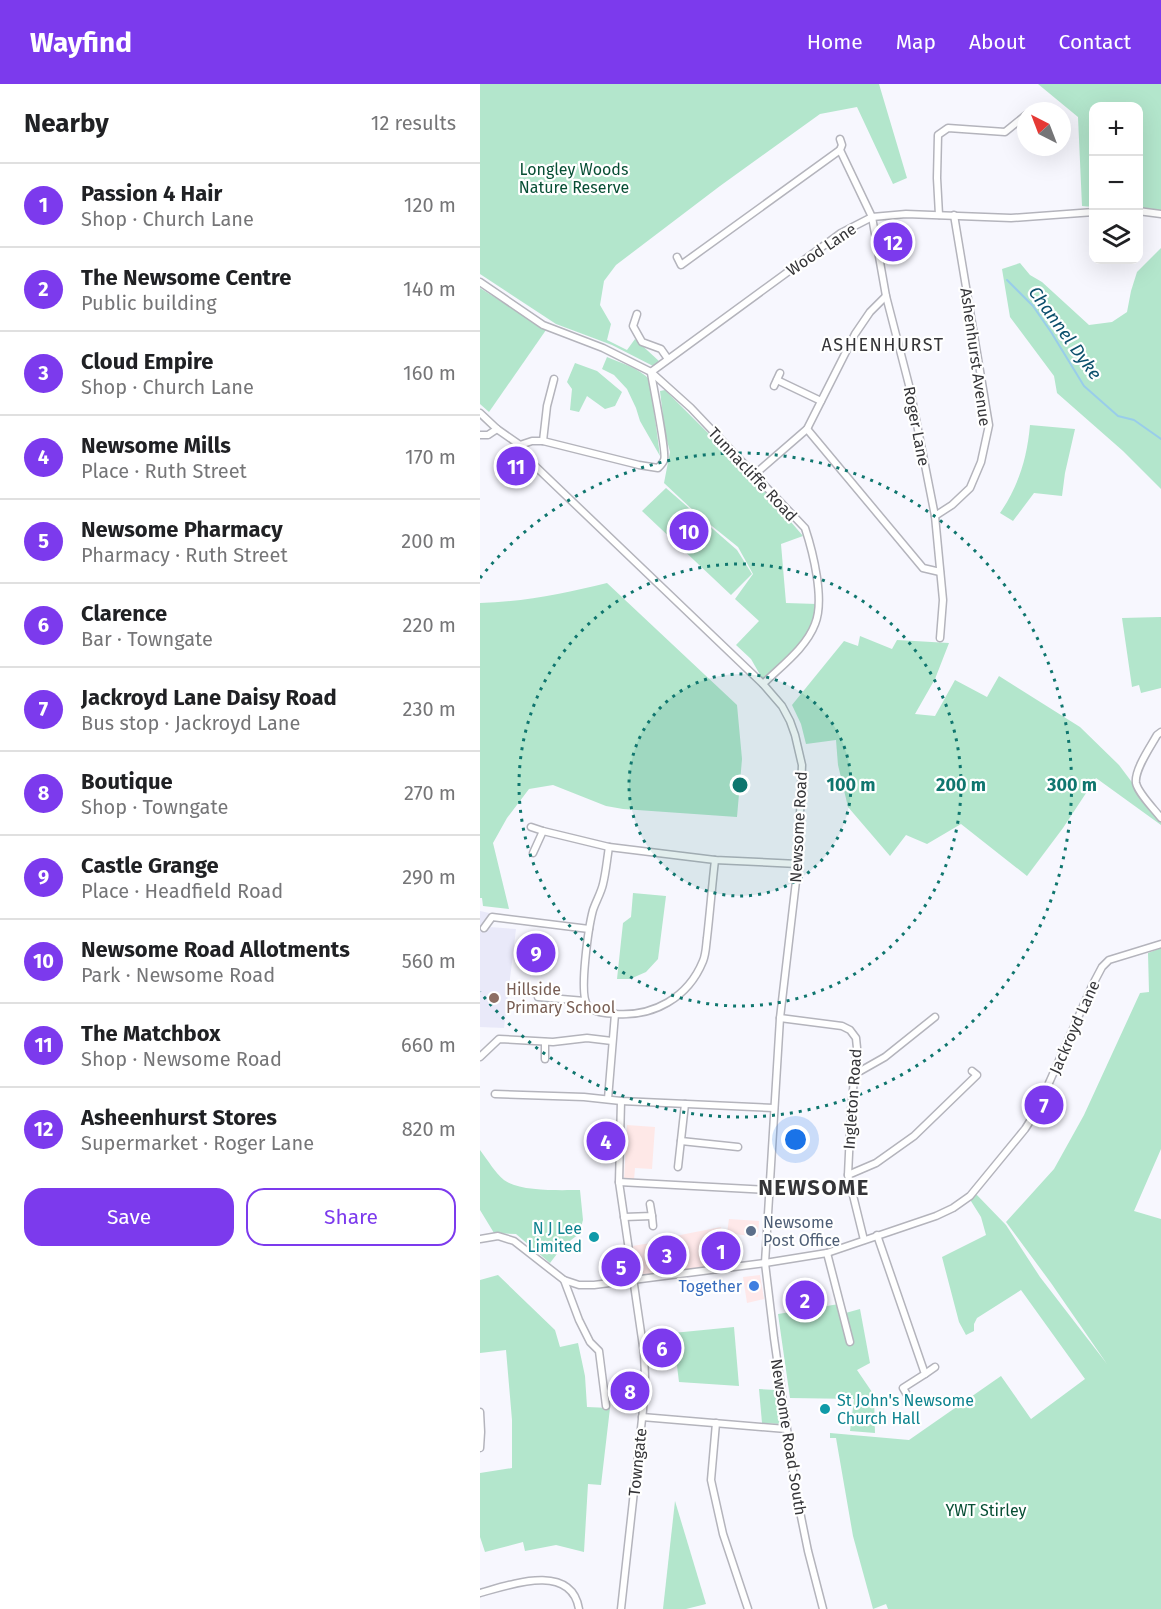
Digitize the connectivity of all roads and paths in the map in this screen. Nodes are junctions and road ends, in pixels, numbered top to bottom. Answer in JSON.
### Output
{"nodes":[{"id":1,"x":1017,"y":122,"type":"edge"},
{"id":2,"x":840,"y":139,"type":"dead end"},
{"id":3,"x":840,"y":150,"type":"junction"},
{"id":4,"x":1089,"y":212,"type":"edge"},
{"id":5,"x":1143,"y":212,"type":"edge"},
{"id":6,"x":1161,"y":214,"type":"edge"},
{"id":7,"x":939,"y":215,"type":"junction"},
{"id":8,"x":954,"y":215,"type":"junction"},
{"id":9,"x":872,"y":217,"type":"junction"},
{"id":10,"x":676,"y":257,"type":"dead end"},
{"id":11,"x":480,"y":282,"type":"edge"},
{"id":12,"x":886,"y":296,"type":"junction"},
{"id":13,"x":637,"y":314,"type":"dead end"},
{"id":14,"x":668,"y":359,"type":"junction"},
{"id":15,"x":651,"y":372,"type":"junction"},
{"id":16,"x":554,"y":380,"type":"dead end"},
{"id":17,"x":777,"y":380,"type":"dead end"},
{"id":18,"x":821,"y":400,"type":"junction"},
{"id":19,"x":480,"y":413,"type":"edge"},
{"id":20,"x":497,"y":429,"type":"junction"},
{"id":21,"x":807,"y":429,"type":"junction"},
{"id":22,"x":480,"y":435,"type":"edge"},
{"id":23,"x":543,"y":441,"type":"junction"},
{"id":24,"x":520,"y":445,"type":"junction"},
{"id":25,"x":754,"y":474,"type":"junction"},
{"id":26,"x":934,"y":516,"type":"junction"},
{"id":27,"x":940,"y":572,"type":"junction"},
{"id":28,"x":940,"y":638,"type":"dead end"},
{"id":29,"x":763,"y":684,"type":"junction"},
{"id":30,"x":1161,"y":732,"type":"edge"},
{"id":31,"x":1161,"y":818,"type":"edge"},
{"id":32,"x":531,"y":827,"type":"dead end"},
{"id":33,"x":543,"y":831,"type":"junction"},
{"id":34,"x":609,"y":847,"type":"junction"},
{"id":35,"x":533,"y":853,"type":"dead end"},
{"id":36,"x":715,"y":860,"type":"junction"},
{"id":37,"x":798,"y":864,"type":"junction"},
{"id":38,"x":484,"y":928,"type":"dead end"},
{"id":39,"x":589,"y":929,"type":"junction"},
{"id":40,"x":1161,"y":944,"type":"edge"},
{"id":41,"x":538,"y":997,"type":"dead end"},
{"id":42,"x":585,"y":1001,"type":"junction"},
{"id":43,"x":615,"y":1014,"type":"junction"},
{"id":44,"x":935,"y":1017,"type":"dead end"},
{"id":45,"x":780,"y":1018,"type":"junction"},
{"id":46,"x":612,"y":1041,"type":"junction"},
{"id":47,"x":545,"y":1042,"type":"junction"},
{"id":48,"x":480,"y":1057,"type":"edge"},
{"id":49,"x":545,"y":1059,"type":"dead end"},
{"id":50,"x":855,"y":1074,"type":"junction"},
{"id":51,"x":976,"y":1075,"type":"dead end"},
{"id":52,"x":495,"y":1094,"type":"dead end"},
{"id":53,"x":608,"y":1100,"type":"junction"},
{"id":54,"x":621,"y":1101,"type":"junction"},
{"id":55,"x":685,"y":1104,"type":"junction"},
{"id":56,"x":774,"y":1108,"type":"junction"},
{"id":57,"x":681,"y":1141,"type":"junction"},
{"id":58,"x":738,"y":1147,"type":"dead end"},
{"id":59,"x":678,"y":1167,"type":"dead end"},
{"id":60,"x":848,"y":1175,"type":"junction"},
{"id":61,"x":619,"y":1182,"type":"junction"},
{"id":62,"x":769,"y":1191,"type":"junction"},
{"id":63,"x":650,"y":1204,"type":"dead end"},
{"id":64,"x":652,"y":1216,"type":"junction"},
{"id":65,"x":624,"y":1217,"type":"junction"},
{"id":66,"x":653,"y":1226,"type":"dead end"},
{"id":67,"x":878,"y":1235,"type":"junction"},
{"id":68,"x":480,"y":1239,"type":"edge"},
{"id":69,"x":864,"y":1240,"type":"junction"},
{"id":70,"x":827,"y":1253,"type":"junction"},
{"id":71,"x":765,"y":1263,"type":"junction"},
{"id":72,"x":564,"y":1280,"type":"junction"},
{"id":73,"x":633,"y":1280,"type":"junction"},
{"id":74,"x":850,"y":1342,"type":"dead end"},
{"id":75,"x":934,"y":1367,"type":"dead end"},
{"id":76,"x":925,"y":1374,"type":"junction"},
{"id":77,"x":909,"y":1398,"type":"dead end"},
{"id":78,"x":606,"y":1406,"type":"dead end"},
{"id":79,"x":480,"y":1412,"type":"edge"},
{"id":80,"x":642,"y":1417,"type":"junction"},
{"id":81,"x":716,"y":1423,"type":"junction"},
{"id":82,"x":786,"y":1429,"type":"junction"},
{"id":83,"x":480,"y":1448,"type":"edge"},
{"id":84,"x":480,"y":1593,"type":"edge"},
{"id":85,"x":579,"y":1609,"type":"edge"},
{"id":86,"x":621,"y":1609,"type":"edge"},
{"id":87,"x":748,"y":1609,"type":"edge"},
{"id":88,"x":824,"y":1609,"type":"edge"}],
"edges":[{"from":1,"to":7,"type":"street"},
{"from":2,"to":3,"type":"street"},
{"from":3,"to":9,"type":"street","name":"Roger Lane"},
{"from":3,"to":10,"type":"street"},
{"from":4,"to":8,"type":"street","name":"Wood Lane"},
{"from":5,"to":6,"type":"street"},
{"from":7,"to":8,"type":"street","name":"Wood Lane"},
{"from":7,"to":9,"type":"street","name":"Wood Lane"},
{"from":8,"to":26,"type":"street","name":"Ashenhurst Avenue"},
{"from":9,"to":12,"type":"street","name":"Roger Lane"},
{"from":9,"to":14,"type":"street","name":"Wood Lane"},
{"from":11,"to":15,"type":"street","name":"Tunnacliffe Road"},
{"from":12,"to":18,"type":"street"},
{"from":12,"to":26,"type":"street","name":"Roger Lane"},
{"from":13,"to":14,"type":"street"},
{"from":14,"to":15,"type":"street","name":"Wood Lane"},
{"from":15,"to":23,"type":"street"},
{"from":15,"to":25,"type":"street","name":"Tunnacliffe Road"},
{"from":16,"to":23,"type":"street"},
{"from":17,"to":18,"type":"street"},
{"from":18,"to":21,"type":"street"},
{"from":19,"to":20,"type":"street","name":"Newsome Road"},
{"from":20,"to":22,"type":"street"},
{"from":20,"to":24,"type":"street","name":"Newsome Road"},
{"from":21,"to":25,"type":"street"},
{"from":21,"to":27,"type":"street"},
{"from":23,"to":24,"type":"street"},
{"from":24,"to":29,"type":"street","name":"Newsome Road"},
{"from":25,"to":29,"type":"street","name":"Tunnacliffe Road"},
{"from":26,"to":27,"type":"street","name":"Roger Lane"},
{"from":27,"to":28,"type":"street","name":"Roger Lane"},
{"from":29,"to":37,"type":"street","name":"Newsome Road"},
{"from":30,"to":31,"type":"street"},
{"from":32,"to":33,"type":"street"},
{"from":33,"to":34,"type":"street"},
{"from":33,"to":35,"type":"street"},
{"from":34,"to":36,"type":"street"},
{"from":34,"to":39,"type":"street"},
{"from":36,"to":37,"type":"street"},
{"from":36,"to":43,"type":"street"},
{"from":37,"to":45,"type":"street","name":"Newsome Road"},
{"from":38,"to":39,"type":"street"},
{"from":39,"to":42,"type":"street"},
{"from":40,"to":67,"type":"street","name":"Jackroyd Lane"},
{"from":41,"to":42,"type":"street"},
{"from":42,"to":43,"type":"street"},
{"from":43,"to":46,"type":"street"},
{"from":44,"to":50,"type":"street"},
{"from":45,"to":50,"type":"street","name":"Ingleton Road"},
{"from":45,"to":56,"type":"street","name":"Newsome Road"},
{"from":46,"to":47,"type":"street"},
{"from":46,"to":53,"type":"street"},
{"from":47,"to":48,"type":"street"},
{"from":47,"to":49,"type":"street"},
{"from":50,"to":60,"type":"street","name":"Ingleton Road"},
{"from":51,"to":60,"type":"street"},
{"from":52,"to":53,"type":"street"},
{"from":53,"to":54,"type":"street"},
{"from":54,"to":55,"type":"street"},
{"from":54,"to":61,"type":"street","name":"Towngate"},
{"from":55,"to":56,"type":"street"},
{"from":55,"to":57,"type":"street"},
{"from":56,"to":62,"type":"street","name":"Newsome Road"},
{"from":57,"to":58,"type":"street"},
{"from":57,"to":59,"type":"street"},
{"from":60,"to":69,"type":"street","name":"Ingleton Road"},
{"from":61,"to":62,"type":"street"},
{"from":61,"to":65,"type":"street","name":"Towngate"},
{"from":62,"to":71,"type":"street","name":"Newsome Road"},
{"from":63,"to":64,"type":"street"},
{"from":64,"to":65,"type":"street"},
{"from":64,"to":66,"type":"street"},
{"from":65,"to":73,"type":"street","name":"Towngate"},
{"from":67,"to":69,"type":"street","name":"Jackroyd Lane"},
{"from":67,"to":76,"type":"street"},
{"from":68,"to":72,"type":"street"},
{"from":69,"to":70,"type":"street","name":"Jackroyd Lane"},
{"from":70,"to":71,"type":"street","name":"Jackroyd Lane"},
{"from":70,"to":74,"type":"street"},
{"from":71,"to":73,"type":"street","name":"Jackroyd Lane"},
{"from":71,"to":82,"type":"street","name":"Newsome Road South"},
{"from":72,"to":73,"type":"street","name":"Jackroyd Lane"},
{"from":72,"to":78,"type":"street"},
{"from":73,"to":80,"type":"street","name":"Towngate"},
{"from":75,"to":76,"type":"street"},
{"from":76,"to":77,"type":"street"},
{"from":79,"to":83,"type":"street"},
{"from":80,"to":81,"type":"street"},
{"from":80,"to":86,"type":"street","name":"Towngate"},
{"from":81,"to":82,"type":"street"},
{"from":81,"to":87,"type":"street"},
{"from":82,"to":88,"type":"street","name":"Newsome Road South"},
{"from":84,"to":85,"type":"street"}]}
